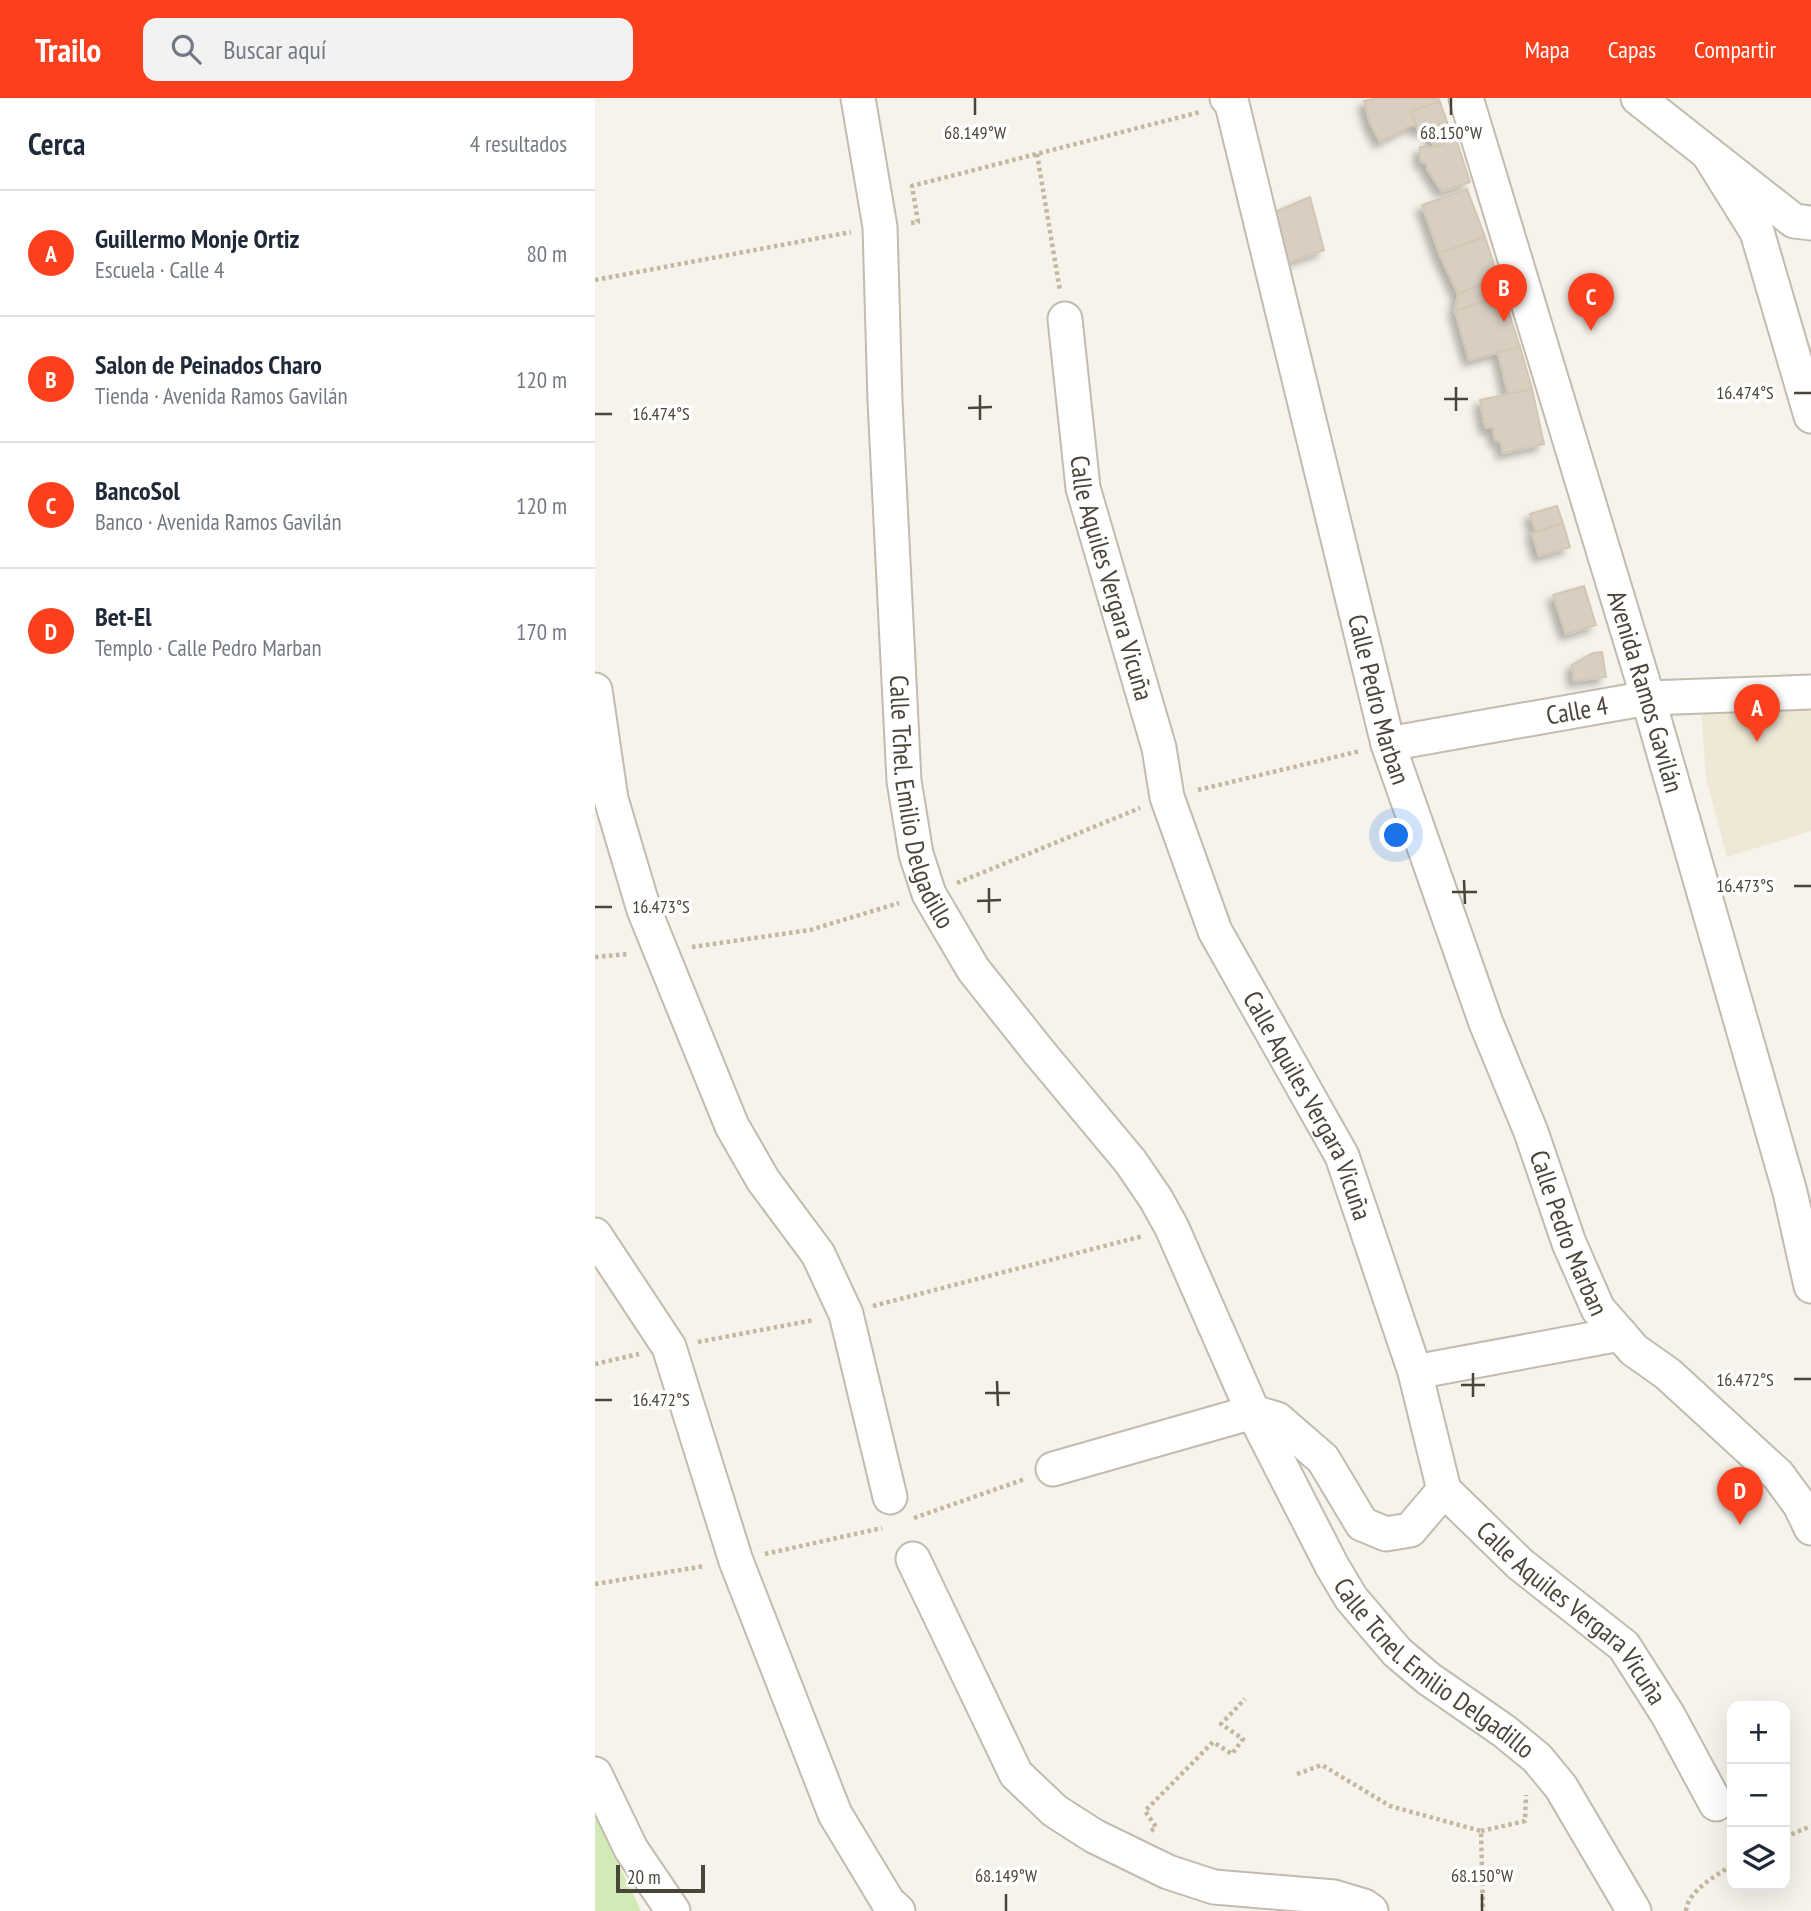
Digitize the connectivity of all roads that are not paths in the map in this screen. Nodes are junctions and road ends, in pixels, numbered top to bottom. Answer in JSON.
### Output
{"nodes":[{"id":1,"x":858,"y":98,"type":"edge"},
{"id":2,"x":1466,"y":98,"type":"edge"},
{"id":3,"x":1638,"y":98,"type":"edge"},
{"id":4,"x":1239,"y":100,"type":"edge"},
{"id":5,"x":1709,"y":155,"type":"junction"},
{"id":6,"x":1811,"y":223,"type":"edge"},
{"id":7,"x":1065,"y":319,"type":"road end"},
{"id":8,"x":1811,"y":416,"type":"edge"},
{"id":9,"x":595,"y":690,"type":"edge"},
{"id":10,"x":1811,"y":692,"type":"edge"},
{"id":11,"x":1648,"y":698,"type":"junction"},
{"id":12,"x":1388,"y":744,"type":"junction"},
{"id":13,"x":595,"y":1235,"type":"edge"},
{"id":14,"x":1811,"y":1286,"type":"edge"},
{"id":15,"x":1620,"y":1334,"type":"junction"},
{"id":16,"x":1415,"y":1372,"type":"junction"},
{"id":17,"x":1253,"y":1412,"type":"junction"},
{"id":18,"x":1053,"y":1469,"type":"road end"},
{"id":19,"x":1444,"y":1490,"type":"junction"},
{"id":20,"x":900,"y":1508,"type":"road end"},
{"id":21,"x":1811,"y":1528,"type":"edge"},
{"id":22,"x":913,"y":1559,"type":"dead end"},
{"id":23,"x":595,"y":1774,"type":"edge"},
{"id":24,"x":1716,"y":1804,"type":"dead end"},
{"id":25,"x":673,"y":1911,"type":"edge"},
{"id":26,"x":898,"y":1911,"type":"edge"},
{"id":27,"x":1371,"y":1911,"type":"edge"},
{"id":28,"x":1634,"y":1911,"type":"edge"}],
"edges":[{"from":1,"to":17,"type":"street","name":"Calle Tchel. Emilio Delgadillo"},
{"from":2,"to":11,"type":"street","name":"Avenida Ramos Gavilán"},
{"from":3,"to":5,"type":"street"},
{"from":4,"to":12,"type":"street","name":"Calle Pedro Marban"},
{"from":5,"to":6,"type":"street"},
{"from":5,"to":8,"type":"street"},
{"from":7,"to":16,"type":"street","name":"Calle Aquiles Vergara Vicuña"},
{"from":9,"to":20,"type":"street"},
{"from":10,"to":11,"type":"street","name":"Calle 4"},
{"from":11,"to":12,"type":"street","name":"Calle 4"},
{"from":11,"to":14,"type":"street","name":"Avenida Ramos Gavilán"},
{"from":12,"to":15,"type":"street","name":"Calle Pedro Marban"},
{"from":13,"to":26,"type":"street"},
{"from":15,"to":16,"type":"street"},
{"from":15,"to":21,"type":"street","name":"Calle Pedro Marban"},
{"from":16,"to":19,"type":"street","name":"Calle Aquiles Vergara Vicuña"},
{"from":17,"to":18,"type":"street"},
{"from":17,"to":19,"type":"street"},
{"from":17,"to":28,"type":"street","name":"Calle Tcnel. Emilio Delgadillo"},
{"from":19,"to":24,"type":"street","name":"Calle Aquiles Vergara Vicuña"},
{"from":22,"to":27,"type":"street"},
{"from":23,"to":25,"type":"street"}]}
